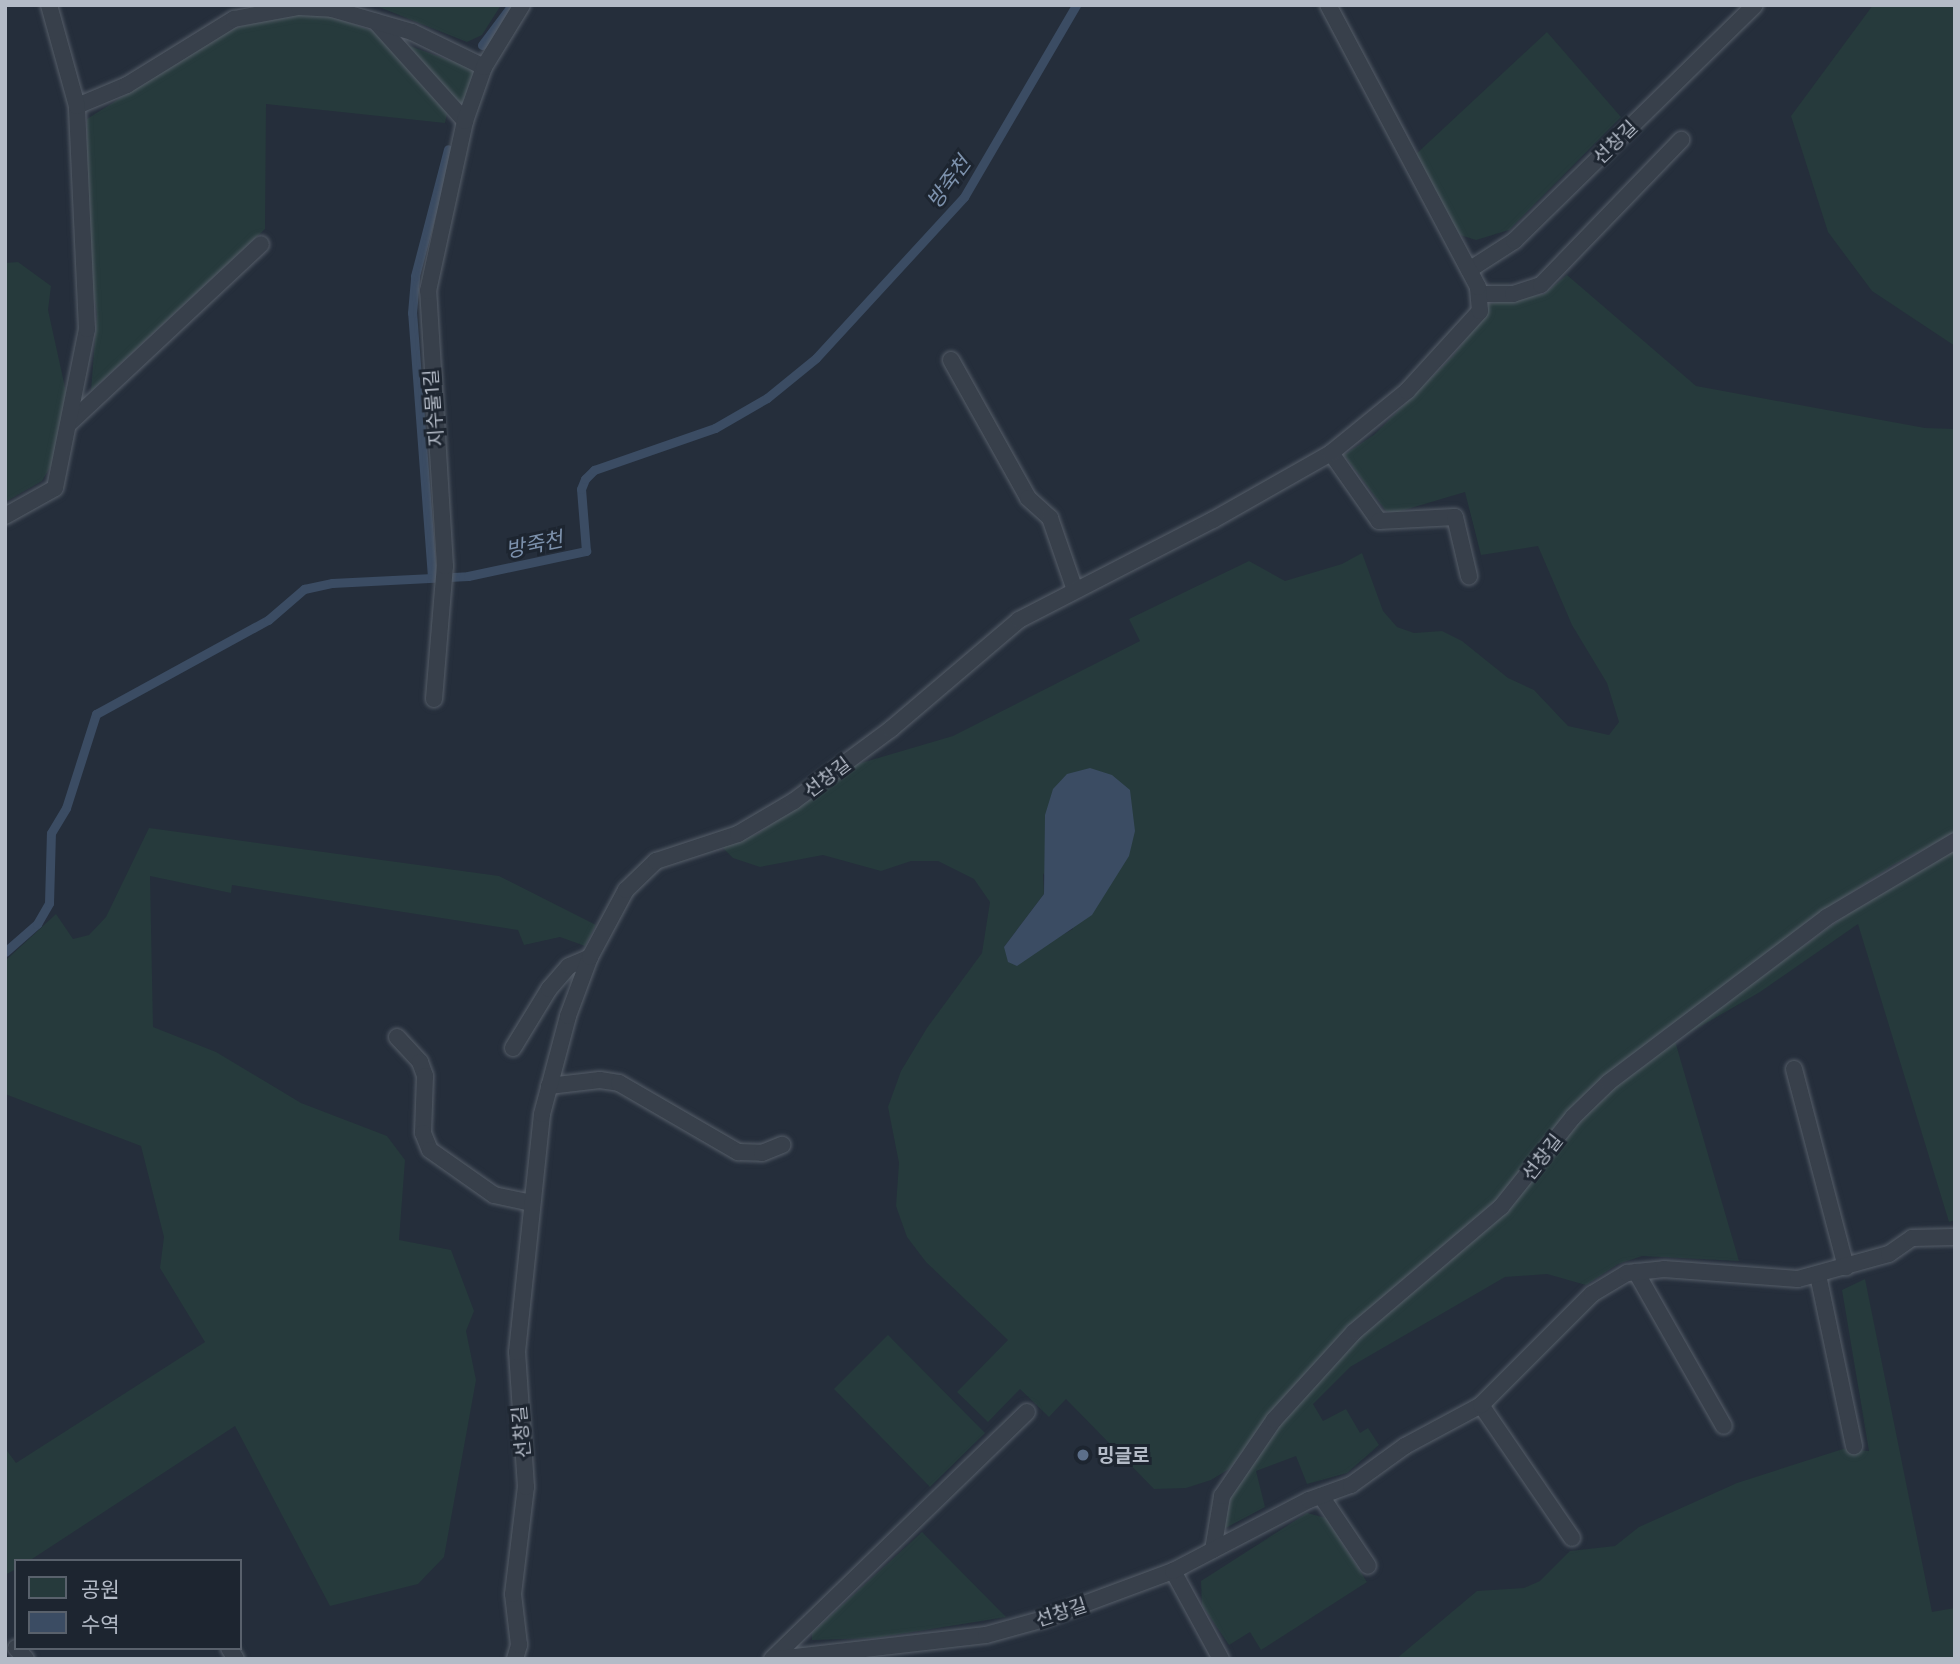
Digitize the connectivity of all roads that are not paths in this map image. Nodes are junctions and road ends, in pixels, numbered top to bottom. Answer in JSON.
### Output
{"nodes":[{"id":1,"x":49,"y":5,"type":"edge"},
{"id":2,"x":522,"y":5,"type":"edge"},
{"id":3,"x":1328,"y":5,"type":"edge"},
{"id":4,"x":1755,"y":5,"type":"edge"},
{"id":5,"x":374,"y":20,"type":"junction"},
{"id":6,"x":484,"y":67,"type":"junction"},
{"id":7,"x":77,"y":106,"type":"junction"},
{"id":8,"x":465,"y":121,"type":"junction"},
{"id":9,"x":1681,"y":140,"type":"dead end"},
{"id":10,"x":261,"y":244,"type":"dead end"},
{"id":11,"x":1469,"y":270,"type":"junction"},
{"id":12,"x":1480,"y":293,"type":"junction"},
{"id":13,"x":951,"y":360,"type":"dead end"},
{"id":14,"x":71,"y":422,"type":"junction"},
{"id":15,"x":1331,"y":453,"type":"junction"},
{"id":16,"x":5,"y":516,"type":"edge"},
{"id":17,"x":1469,"y":576,"type":"dead end"},
{"id":18,"x":1075,"y":590,"type":"junction"},
{"id":19,"x":434,"y":699,"type":"dead end"},
{"id":20,"x":1955,"y":841,"type":"edge"},
{"id":21,"x":590,"y":957,"type":"junction"},
{"id":22,"x":397,"y":1037,"type":"dead end"},
{"id":23,"x":513,"y":1048,"type":"dead end"},
{"id":24,"x":1794,"y":1069,"type":"dead end"},
{"id":25,"x":549,"y":1086,"type":"junction"},
{"id":26,"x":782,"y":1145,"type":"dead end"},
{"id":27,"x":531,"y":1203,"type":"junction"},
{"id":28,"x":1955,"y":1237,"type":"edge"},
{"id":29,"x":1846,"y":1267,"type":"junction"},
{"id":30,"x":1636,"y":1272,"type":"junction"},
{"id":31,"x":1818,"y":1275,"type":"junction"},
{"id":32,"x":1481,"y":1405,"type":"junction"},
{"id":33,"x":1027,"y":1412,"type":"dead end"},
{"id":34,"x":1724,"y":1426,"type":"dead end"},
{"id":35,"x":1854,"y":1446,"type":"dead end"},
{"id":36,"x":1321,"y":1496,"type":"junction"},
{"id":37,"x":1572,"y":1538,"type":"dead end"},
{"id":38,"x":1213,"y":1550,"type":"junction"},
{"id":39,"x":1368,"y":1566,"type":"dead end"},
{"id":40,"x":1173,"y":1571,"type":"junction"},
{"id":41,"x":515,"y":1659,"type":"edge"},
{"id":42,"x":772,"y":1659,"type":"edge"},
{"id":43,"x":778,"y":1659,"type":"edge"},
{"id":44,"x":1221,"y":1659,"type":"edge"}],
"edges":[{"from":1,"to":7,"type":"lane"},
{"from":2,"to":6,"type":"lane","name":"지수물1길"},
{"from":3,"to":11,"type":"lane"},
{"from":4,"to":11,"type":"lane","name":"선창길"},
{"from":5,"to":6,"type":"lane"},
{"from":5,"to":7,"type":"lane"},
{"from":5,"to":8,"type":"lane"},
{"from":6,"to":8,"type":"lane","name":"지수물1길"},
{"from":7,"to":14,"type":"lane"},
{"from":8,"to":19,"type":"lane","name":"지수물1길"},
{"from":9,"to":12,"type":"lane"},
{"from":10,"to":14,"type":"lane"},
{"from":11,"to":12,"type":"lane"},
{"from":12,"to":15,"type":"lane","name":"선창길"},
{"from":13,"to":18,"type":"lane"},
{"from":14,"to":16,"type":"lane"},
{"from":15,"to":17,"type":"lane"},
{"from":15,"to":18,"type":"lane","name":"선창길"},
{"from":18,"to":21,"type":"lane","name":"선창길"},
{"from":20,"to":38,"type":"lane","name":"선창길"},
{"from":21,"to":23,"type":"lane","name":"선창길"},
{"from":21,"to":25,"type":"lane","name":"선창길"},
{"from":22,"to":27,"type":"lane"},
{"from":24,"to":29,"type":"lane"},
{"from":25,"to":26,"type":"lane"},
{"from":25,"to":27,"type":"lane","name":"선창길"},
{"from":27,"to":41,"type":"lane","name":"선창길"},
{"from":28,"to":29,"type":"lane","name":"선창길"},
{"from":29,"to":31,"type":"lane","name":"선창길"},
{"from":30,"to":31,"type":"lane","name":"선창길"},
{"from":30,"to":32,"type":"lane","name":"선창길"},
{"from":30,"to":34,"type":"lane"},
{"from":31,"to":35,"type":"lane"},
{"from":32,"to":36,"type":"lane","name":"선창길"},
{"from":32,"to":37,"type":"lane"},
{"from":33,"to":42,"type":"lane"},
{"from":36,"to":38,"type":"lane","name":"선창길"},
{"from":36,"to":39,"type":"lane"},
{"from":38,"to":40,"type":"lane","name":"선창길"},
{"from":40,"to":43,"type":"lane","name":"선창길"},
{"from":40,"to":44,"type":"lane"}]}
